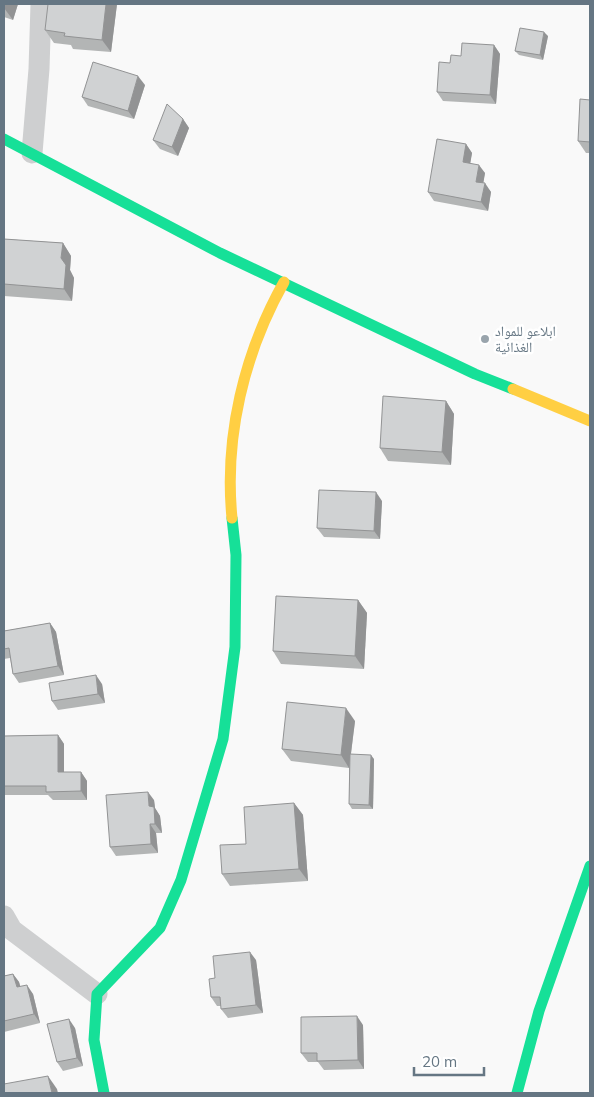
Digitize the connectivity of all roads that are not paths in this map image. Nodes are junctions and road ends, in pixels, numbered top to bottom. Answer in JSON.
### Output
{"nodes":[{"id":1,"x":41,"y":4,"type":"edge"},
{"id":2,"x":4,"y":140,"type":"edge"},
{"id":3,"x":32,"y":153,"type":"junction"},
{"id":4,"x":284,"y":282,"type":"junction"},
{"id":5,"x":590,"y":421,"type":"edge"},
{"id":6,"x":590,"y":866,"type":"edge"},
{"id":7,"x":4,"y":916,"type":"edge"},
{"id":8,"x":97,"y":994,"type":"junction"},
{"id":9,"x":104,"y":1093,"type":"edge"},
{"id":10,"x":517,"y":1093,"type":"edge"}],
"edges":[{"from":1,"to":3,"type":"street"},
{"from":2,"to":3,"type":"street"},
{"from":3,"to":4,"type":"street"},
{"from":4,"to":5,"type":"street"},
{"from":4,"to":8,"type":"street"},
{"from":6,"to":10,"type":"street"},
{"from":7,"to":8,"type":"street"},
{"from":8,"to":9,"type":"street"}]}
